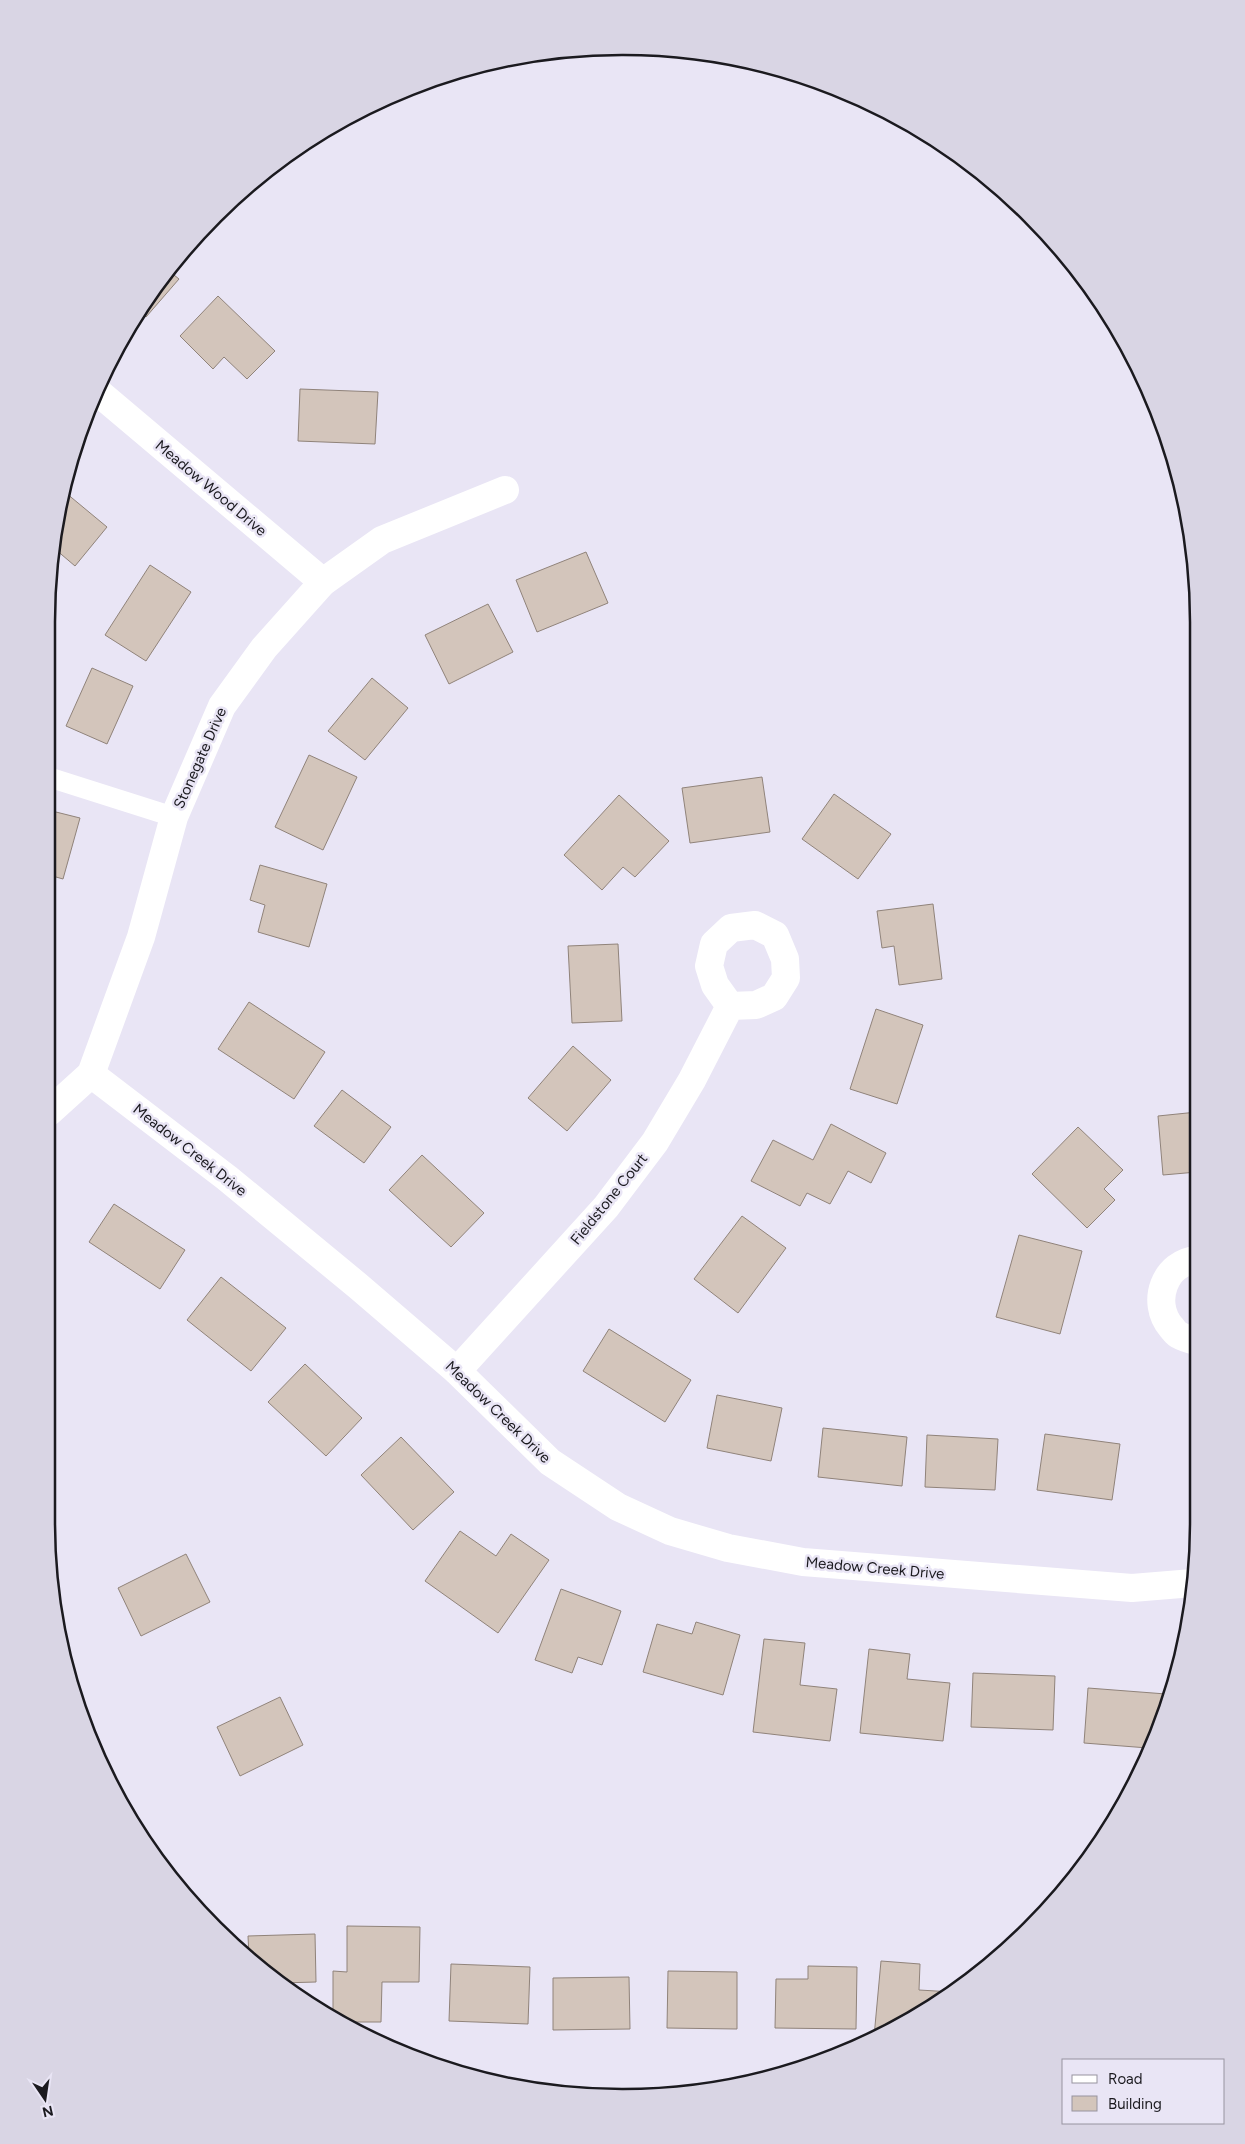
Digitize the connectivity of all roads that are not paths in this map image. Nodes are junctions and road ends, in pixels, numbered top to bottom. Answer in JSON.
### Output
{"nodes":[{"id":1,"x":102,"y":396,"type":"edge"},
{"id":2,"x":505,"y":490,"type":"dead end"},
{"id":3,"x":323,"y":582,"type":"junction"},
{"id":4,"x":55,"y":779,"type":"edge"},
{"id":5,"x":174,"y":818,"type":"junction"},
{"id":6,"x":730,"y":1006,"type":"dead end"},
{"id":7,"x":91,"y":1074,"type":"junction"},
{"id":8,"x":55,"y":1107,"type":"edge"},
{"id":9,"x":1190,"y":1261,"type":"edge"},
{"id":10,"x":1190,"y":1339,"type":"edge"},
{"id":11,"x":457,"y":1371,"type":"junction"},
{"id":12,"x":1186,"y":1584,"type":"edge"}],
"edges":[{"from":1,"to":3,"type":"street","name":"Meadow Wood Drive"},
{"from":2,"to":3,"type":"street","name":"Stonegate Drive"},
{"from":3,"to":5,"type":"street","name":"Stonegate Drive"},
{"from":4,"to":5,"type":"lane"},
{"from":5,"to":7,"type":"street","name":"Stonegate Drive"},
{"from":6,"to":11,"type":"street","name":"Fieldstone Court"},
{"from":7,"to":8,"type":"street","name":"Stonegate Drive"},
{"from":7,"to":11,"type":"street","name":"Meadow Creek Drive"},
{"from":9,"to":10,"type":"street"},
{"from":11,"to":12,"type":"street","name":"Meadow Creek Drive"}]}
